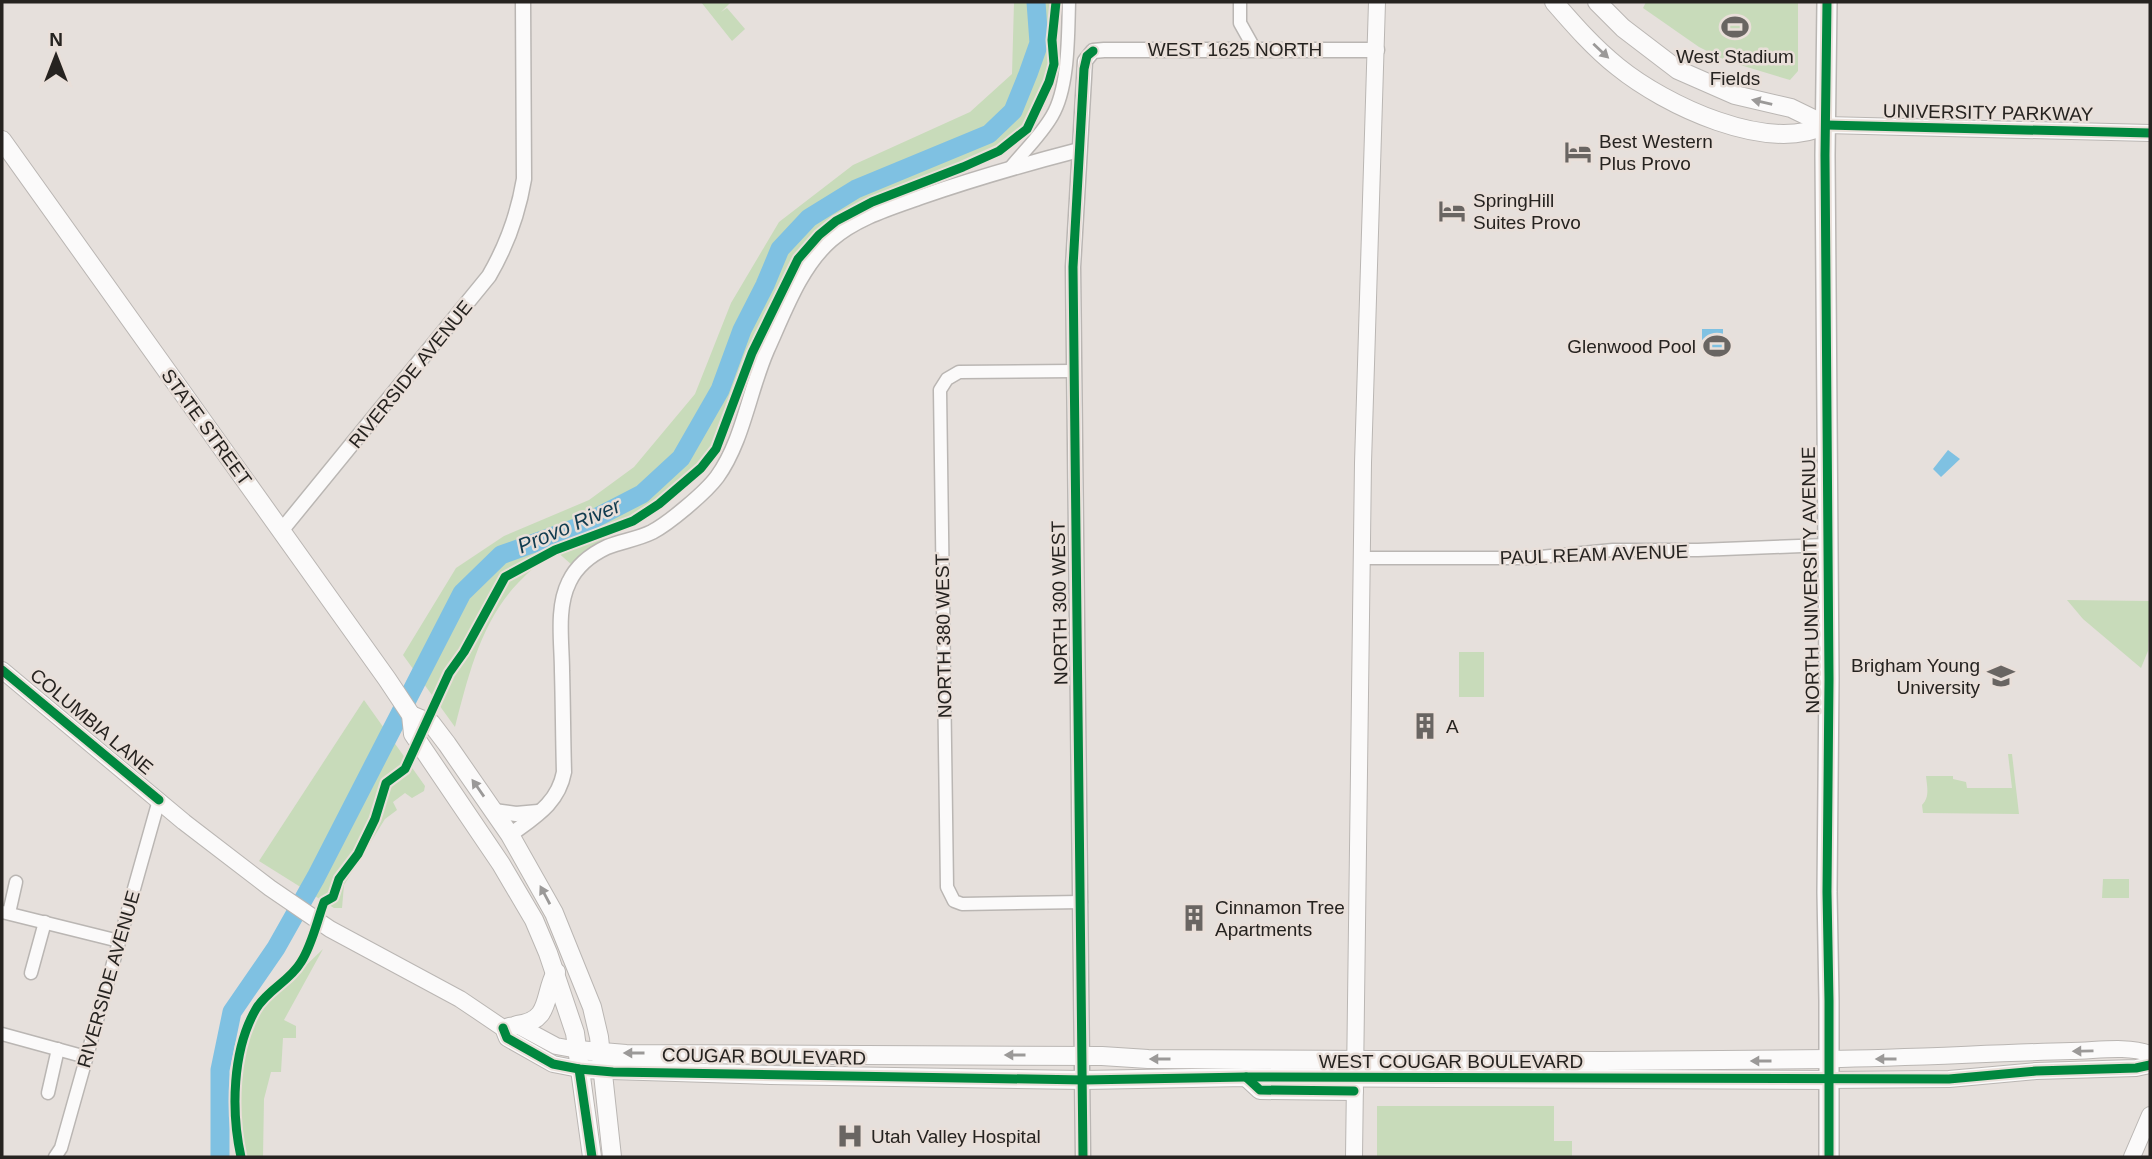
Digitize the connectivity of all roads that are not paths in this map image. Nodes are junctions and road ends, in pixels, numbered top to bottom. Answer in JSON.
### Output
{"nodes":[{"id":1,"x":523,"y":2,"type":"edge"},
{"id":2,"x":1069,"y":2,"type":"edge"},
{"id":3,"x":1240,"y":2,"type":"edge"},
{"id":4,"x":1377,"y":2,"type":"edge"},
{"id":5,"x":1554,"y":2,"type":"edge"},
{"id":6,"x":1597,"y":2,"type":"edge"},
{"id":7,"x":1827,"y":2,"type":"edge"},
{"id":8,"x":1254,"y":48,"type":"junction"},
{"id":9,"x":1377,"y":50,"type":"junction"},
{"id":10,"x":1093,"y":51,"type":"joint"},
{"id":11,"x":1826,"y":125,"type":"junction"},
{"id":12,"x":2150,"y":133,"type":"edge"},
{"id":13,"x":2,"y":140,"type":"edge"},
{"id":14,"x":1079,"y":150,"type":"junction"},
{"id":15,"x":1011,"y":167,"type":"junction"},
{"id":16,"x":1073,"y":371,"type":"junction"},
{"id":17,"x":281,"y":531,"type":"junction"},
{"id":18,"x":1826,"y":545,"type":"junction"},
{"id":19,"x":1361,"y":558,"type":"junction"},
{"id":20,"x":2,"y":670,"type":"edge"},
{"id":21,"x":411,"y":715,"type":"junction"},
{"id":22,"x":159,"y":800,"type":"junction"},
{"id":23,"x":494,"y":811,"type":"junction"},
{"id":24,"x":540,"y":811,"type":"junction"},
{"id":25,"x":475,"y":826,"type":"junction"},
{"id":26,"x":510,"y":835,"type":"junction"},
{"id":27,"x":16,"y":882,"type":"dead end"},
{"id":28,"x":1081,"y":902,"type":"junction"},
{"id":29,"x":5,"y":913,"type":"edge"},
{"id":30,"x":45,"y":922,"type":"junction"},
{"id":31,"x":119,"y":941,"type":"junction"},
{"id":32,"x":556,"y":972,"type":"junction"},
{"id":33,"x":32,"y":973,"type":"dead end"},
{"id":34,"x":510,"y":1026,"type":"junction"},
{"id":35,"x":2,"y":1034,"type":"edge"},
{"id":36,"x":58,"y":1049,"type":"junction"},
{"id":37,"x":578,"y":1050,"type":"junction"},
{"id":38,"x":602,"y":1052,"type":"junction"},
{"id":39,"x":828,"y":1054,"type":"joint"},
{"id":40,"x":2150,"y":1054,"type":"edge"},
{"id":41,"x":1083,"y":1056,"type":"junction"},
{"id":42,"x":86,"y":1057,"type":"junction"},
{"id":43,"x":1829,"y":1059,"type":"junction"},
{"id":44,"x":1354,"y":1060,"type":"junction"},
{"id":45,"x":2150,"y":1065,"type":"edge"},
{"id":46,"x":579,"y":1069,"type":"junction"},
{"id":47,"x":604,"y":1071,"type":"junction"},
{"id":48,"x":947,"y":1077,"type":"joint"},
{"id":49,"x":1084,"y":1080,"type":"junction"},
{"id":50,"x":1829,"y":1080,"type":"junction"},
{"id":51,"x":1354,"y":1084,"type":"junction"},
{"id":52,"x":48,"y":1093,"type":"dead end"},
{"id":53,"x":2150,"y":1115,"type":"edge"},
{"id":54,"x":55,"y":1157,"type":"edge"},
{"id":55,"x":592,"y":1157,"type":"edge"},
{"id":56,"x":612,"y":1157,"type":"edge"},
{"id":57,"x":1083,"y":1157,"type":"edge"},
{"id":58,"x":1354,"y":1157,"type":"edge"},
{"id":59,"x":1829,"y":1157,"type":"edge"},
{"id":60,"x":2132,"y":1157,"type":"edge"}],
"edges":[{"from":1,"to":17,"type":"street","name":"RIVERSIDE AVENUE"},
{"from":2,"to":15,"type":"street"},
{"from":3,"to":8,"type":"street"},
{"from":4,"to":9,"type":"main road"},
{"from":5,"to":11,"type":"main road","name":"UNIVERSITY PARKWAY","one_way":true},
{"from":11,"to":6,"type":"main road","name":"UNIVERSITY PARKWAY","one_way":true},
{"from":7,"to":11,"type":"highway","name":"NORTH UNIVERSITY AVENUE"},
{"from":8,"to":9,"type":"street","name":"WEST 1625 NORTH"},
{"from":8,"to":10,"type":"street","name":"WEST 1625 NORTH"},
{"from":9,"to":19,"type":"main road"},
{"from":10,"to":14,"type":"street","name":"NORTH 300 WEST"},
{"from":11,"to":12,"type":"main road","name":"UNIVERSITY PARKWAY"},
{"from":11,"to":18,"type":"highway","name":"NORTH UNIVERSITY AVENUE"},
{"from":13,"to":17,"type":"main road","name":"STATE STREET"},
{"from":14,"to":15,"type":"street"},
{"from":14,"to":16,"type":"street","name":"NORTH 300 WEST"},
{"from":15,"to":24,"type":"street"},
{"from":16,"to":28,"type":"street","name":"NORTH 300 WEST"},
{"from":16,"to":28,"type":"street","name":"NORTH 380 WEST"},
{"from":17,"to":21,"type":"main road","name":"STATE STREET"},
{"from":18,"to":19,"type":"street","name":"PAUL REAM AVENUE"},
{"from":18,"to":43,"type":"highway","name":"NORTH UNIVERSITY AVENUE"},
{"from":19,"to":44,"type":"main road"},
{"from":20,"to":22,"type":"main road","name":"COLUMBIA LANE"},
{"from":23,"to":21,"type":"main road","name":"STATE STREET","one_way":true},
{"from":21,"to":25,"type":"main road","name":"STATE STREET"},
{"from":22,"to":31,"type":"street","name":"RIVERSIDE AVENUE"},
{"from":22,"to":34,"type":"main road","name":"COLUMBIA LANE"},
{"from":23,"to":24,"type":"street"},
{"from":23,"to":26,"type":"main road","name":"STATE STREET"},
{"from":24,"to":26,"type":"street"},
{"from":25,"to":26,"type":"main road"},
{"from":25,"to":32,"type":"main road","name":"STATE STREET"},
{"from":38,"to":26,"type":"main road","name":"STATE STREET","one_way":true},
{"from":27,"to":29,"type":"street"},
{"from":28,"to":41,"type":"street","name":"NORTH 300 WEST"},
{"from":29,"to":30,"type":"street"},
{"from":30,"to":31,"type":"street"},
{"from":30,"to":33,"type":"street"},
{"from":31,"to":42,"type":"street","name":"RIVERSIDE AVENUE"},
{"from":32,"to":34,"type":"main road"},
{"from":32,"to":37,"type":"main road","name":"STATE STREET"},
{"from":34,"to":37,"type":"main road","name":"COLUMBIA LANE"},
{"from":34,"to":46,"type":"main road","name":"COLUMBIA LANE"},
{"from":35,"to":36,"type":"street"},
{"from":36,"to":42,"type":"street"},
{"from":36,"to":52,"type":"street"},
{"from":37,"to":38,"type":"main road","name":"COUGAR BOULEVARD"},
{"from":37,"to":46,"type":"main road","name":"STATE STREET"},
{"from":39,"to":38,"type":"main road","name":"COUGAR BOULEVARD","one_way":true},
{"from":38,"to":47,"type":"main road","name":"STATE STREET"},
{"from":41,"to":39,"type":"main road","name":"WEST COUGAR BOULEVARD","one_way":true},
{"from":40,"to":43,"type":"main road","one_way":true},
{"from":44,"to":41,"type":"main road","name":"WEST COUGAR BOULEVARD","one_way":true},
{"from":41,"to":49,"type":"street","name":"NORTH 300 WEST"},
{"from":42,"to":54,"type":"street","name":"RIVERSIDE AVENUE"},
{"from":43,"to":44,"type":"main road","name":"WEST COUGAR BOULEVARD","one_way":true},
{"from":43,"to":50,"type":"highway","name":"NORTH UNIVERSITY AVENUE"},
{"from":44,"to":51,"type":"main road"},
{"from":45,"to":50,"type":"main road"},
{"from":46,"to":47,"type":"main road","name":"COUGAR BOULEVARD"},
{"from":46,"to":55,"type":"main road","name":"STATE STREET"},
{"from":47,"to":48,"type":"main road","name":"COUGAR BOULEVARD"},
{"from":47,"to":56,"type":"main road","name":"STATE STREET"},
{"from":48,"to":49,"type":"main road","name":"WEST COUGAR BOULEVARD"},
{"from":49,"to":51,"type":"main road","name":"WEST COUGAR BOULEVARD"},
{"from":49,"to":57,"type":"street","name":"NORTH 300 WEST"},
{"from":50,"to":51,"type":"main road","name":"WEST COUGAR BOULEVARD"},
{"from":50,"to":59,"type":"highway","name":"NORTH UNIVERSITY AVENUE"},
{"from":51,"to":58,"type":"main road"},
{"from":53,"to":60,"type":"main road"}]}
